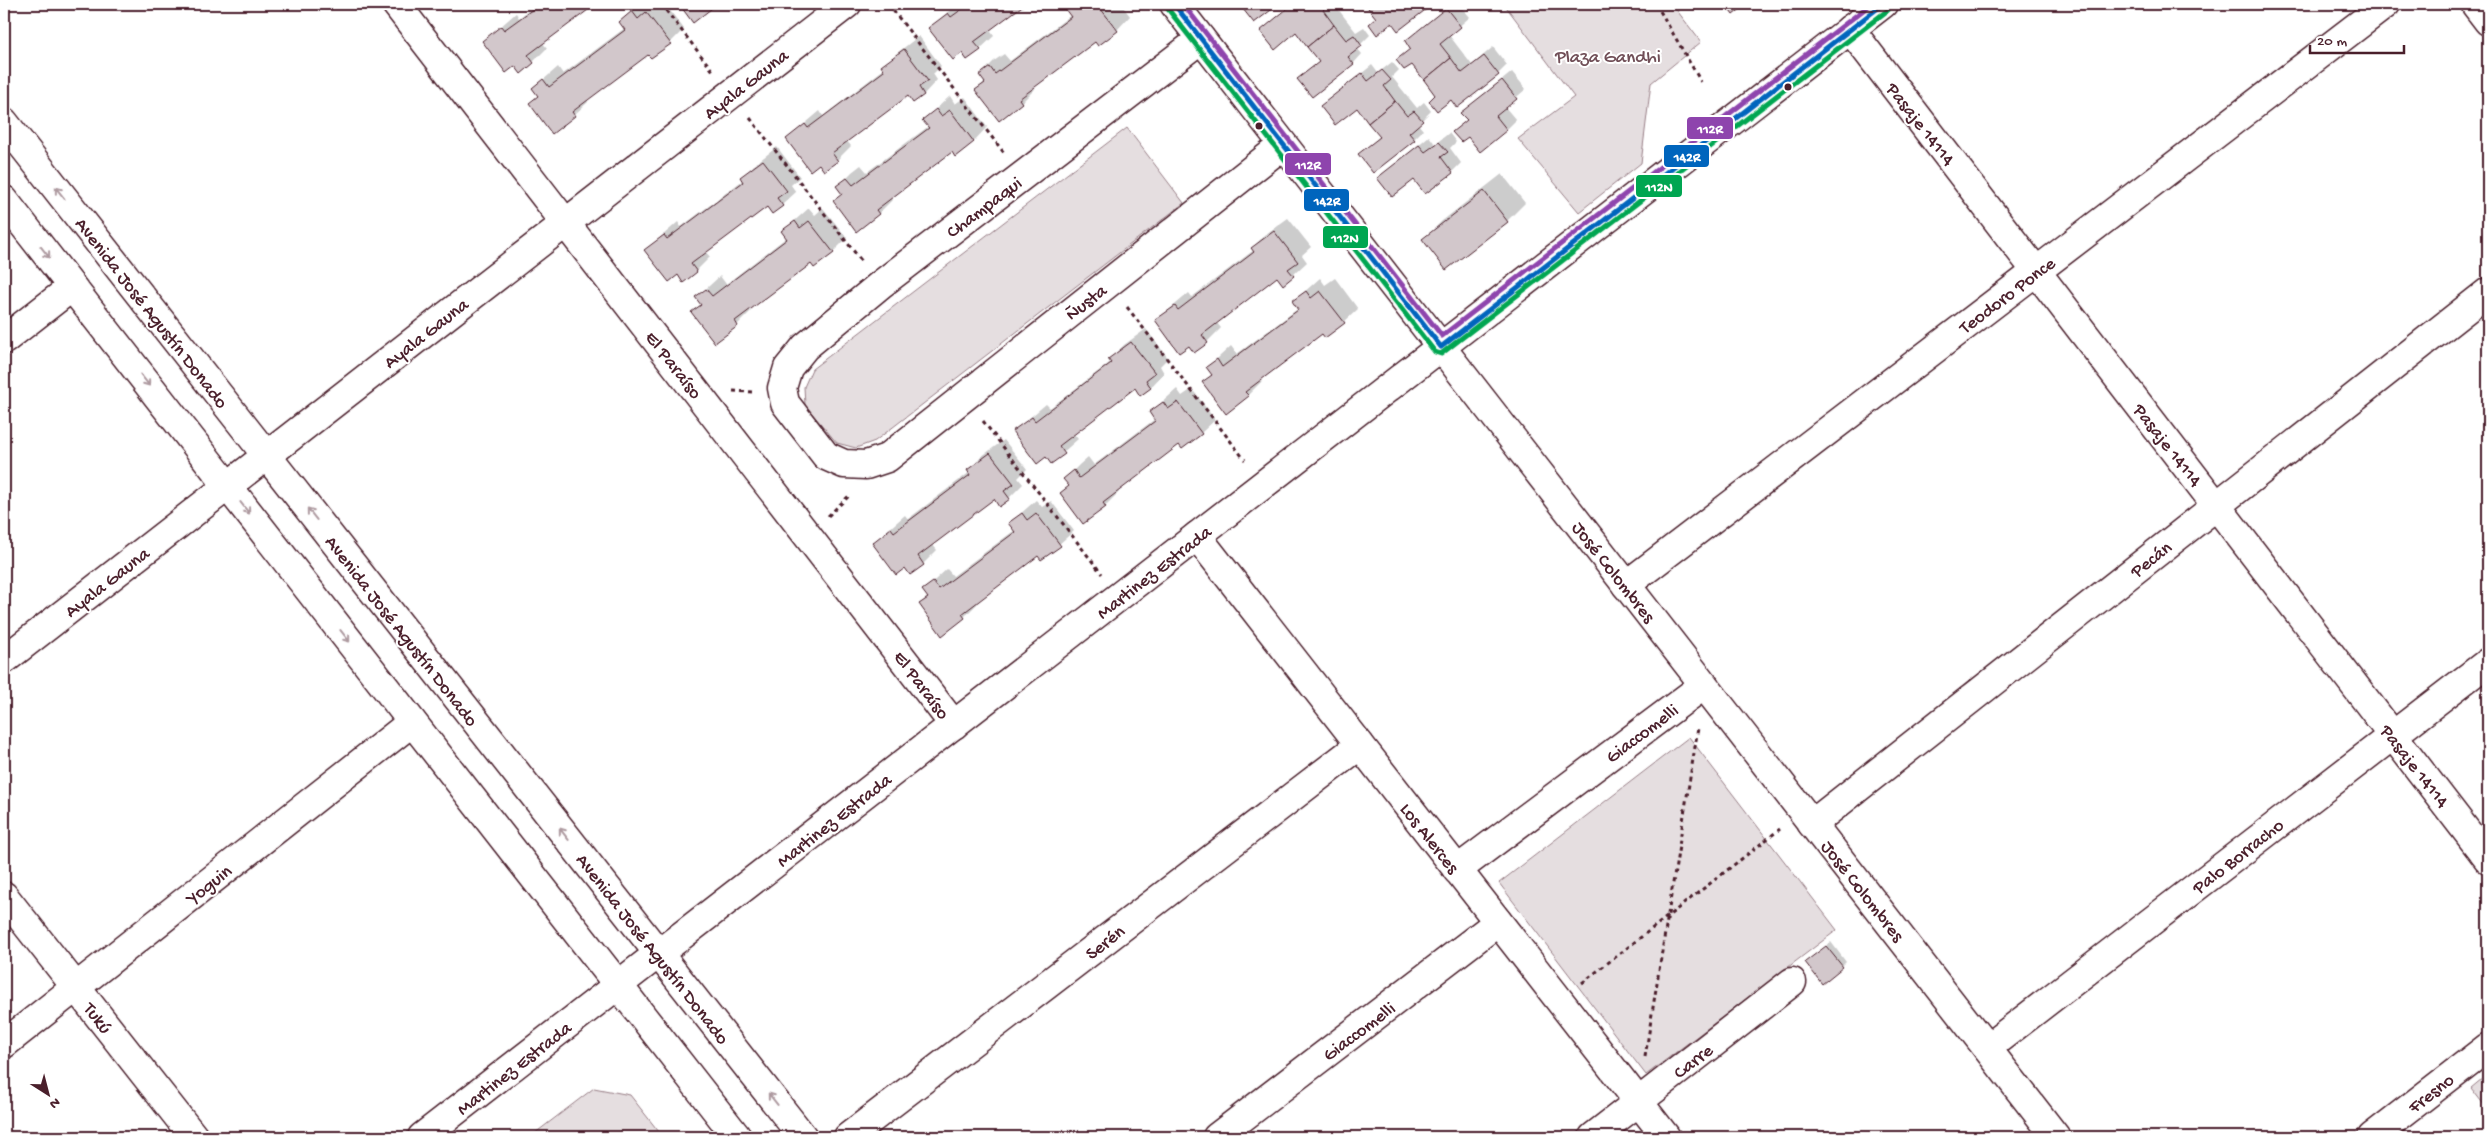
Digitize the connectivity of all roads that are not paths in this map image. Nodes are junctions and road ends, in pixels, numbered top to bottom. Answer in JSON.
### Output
{"nodes":[{"id":1,"x":396,"y":4,"type":"edge"},
{"id":2,"x":847,"y":4,"type":"edge"},
{"id":3,"x":1174,"y":4,"type":"edge"},
{"id":4,"x":1883,"y":4,"type":"edge"},
{"id":5,"x":2386,"y":4,"type":"edge"},
{"id":6,"x":2475,"y":4,"type":"edge"},
{"id":7,"x":2488,"y":21,"type":"edge"},
{"id":8,"x":1850,"y":29,"type":"junction"},
{"id":9,"x":1201,"y":39,"type":"junction"},
{"id":10,"x":4,"y":122,"type":"edge"},
{"id":11,"x":1283,"y":144,"type":"junction"},
{"id":12,"x":4,"y":200,"type":"edge"},
{"id":13,"x":566,"y":223,"type":"junction"},
{"id":14,"x":2036,"y":272,"type":"junction"},
{"id":15,"x":72,"y":287,"type":"junction"},
{"id":16,"x":2488,"y":292,"type":"edge"},
{"id":17,"x":4,"y":340,"type":"edge"},
{"id":18,"x":1441,"y":347,"type":"junction"},
{"id":19,"x":802,"y":426,"type":"joint"},
{"id":20,"x":266,"y":456,"type":"junction"},
{"id":21,"x":228,"y":486,"type":"junction"},
{"id":22,"x":2217,"y":506,"type":"junction"},
{"id":23,"x":1197,"y":536,"type":"junction"},
{"id":24,"x":1626,"y":585,"type":"junction"},
{"id":25,"x":4,"y":660,"type":"edge"},
{"id":26,"x":2488,"y":662,"type":"edge"},
{"id":27,"x":1704,"y":685,"type":"junction"},
{"id":28,"x":412,"y":722,"type":"junction"},
{"id":29,"x":954,"y":725,"type":"junction"},
{"id":30,"x":2393,"y":736,"type":"junction"},
{"id":31,"x":1360,"y":744,"type":"junction"},
{"id":32,"x":1807,"y":818,"type":"junction"},
{"id":33,"x":2488,"y":859,"type":"edge"},
{"id":34,"x":1457,"y":870,"type":"junction"},
{"id":35,"x":4,"y":896,"type":"edge"},
{"id":36,"x":1498,"y":922,"type":"junction"},
{"id":37,"x":659,"y":954,"type":"junction"},
{"id":38,"x":1792,"y":982,"type":"dead end"},
{"id":39,"x":618,"y":985,"type":"junction"},
{"id":40,"x":75,"y":988,"type":"junction"},
{"id":41,"x":4,"y":1044,"type":"edge"},
{"id":42,"x":2488,"y":1047,"type":"edge"},
{"id":43,"x":1987,"y":1048,"type":"junction"},
{"id":44,"x":1638,"y":1102,"type":"junction"},
{"id":45,"x":194,"y":1137,"type":"edge"},
{"id":46,"x":422,"y":1137,"type":"edge"},
{"id":47,"x":737,"y":1137,"type":"edge"},
{"id":48,"x":803,"y":1137,"type":"edge"},
{"id":49,"x":848,"y":1137,"type":"edge"},
{"id":50,"x":1217,"y":1137,"type":"edge"},
{"id":51,"x":1593,"y":1137,"type":"edge"},
{"id":52,"x":1666,"y":1137,"type":"edge"},
{"id":53,"x":2056,"y":1137,"type":"edge"},
{"id":54,"x":2372,"y":1137,"type":"edge"}],
"edges":[{"from":1,"to":13,"type":"street","name":"El Paraíso"},
{"from":2,"to":13,"type":"street","name":"Ayala Gauna"},
{"from":3,"to":9,"type":"street","name":"José Colombres"},
{"from":4,"to":8,"type":"street","name":"Martinez Estrada"},
{"from":5,"to":14,"type":"street","name":"Teodoro Ponce"},
{"from":6,"to":7,"type":"street"},
{"from":8,"to":14,"type":"street","name":"Pasaje 14114"},
{"from":8,"to":18,"type":"street","name":"Martinez Estrada"},
{"from":9,"to":11,"type":"street","name":"José Colombres"},
{"from":9,"to":19,"type":"street","name":"Champaqui"},
{"from":20,"to":10,"type":"street","name":"Avenida José Agustín Donado","one_way":true},
{"from":11,"to":18,"type":"street","name":"José Colombres"},
{"from":11,"to":19,"type":"street","name":"Ñusta"},
{"from":12,"to":15,"type":"street","one_way":true},
{"from":13,"to":20,"type":"street","name":"Ayala Gauna"},
{"from":13,"to":29,"type":"street","name":"El Paraíso"},
{"from":14,"to":22,"type":"street","name":"Pasaje 14114"},
{"from":14,"to":24,"type":"street","name":"Teodoro Ponce"},
{"from":15,"to":17,"type":"street"},
{"from":15,"to":21,"type":"street","one_way":true},
{"from":16,"to":22,"type":"street","name":"Pecán"},
{"from":18,"to":23,"type":"street","name":"Martinez Estrada"},
{"from":18,"to":24,"type":"street","name":"José Colombres"},
{"from":20,"to":21,"type":"street","name":"Ayala Gauna"},
{"from":37,"to":20,"type":"street","name":"Avenida José Agustín Donado","one_way":true},
{"from":21,"to":25,"type":"street","name":"Ayala Gauna"},
{"from":21,"to":28,"type":"street","one_way":true},
{"from":22,"to":30,"type":"street","name":"Pasaje 14114"},
{"from":22,"to":32,"type":"street","name":"Pecán"},
{"from":23,"to":29,"type":"street","name":"Martinez Estrada"},
{"from":23,"to":31,"type":"street","name":"Los Alerces"},
{"from":24,"to":27,"type":"street","name":"José Colombres"},
{"from":26,"to":30,"type":"street","name":"Palo Borracho"},
{"from":27,"to":32,"type":"street","name":"José Colombres"},
{"from":27,"to":34,"type":"street","name":"Giaccomelli"},
{"from":28,"to":39,"type":"street"},
{"from":28,"to":40,"type":"street","name":"Yoguin"},
{"from":29,"to":37,"type":"street","name":"Martinez Estrada"},
{"from":30,"to":33,"type":"street","name":"Pasaje 14114"},
{"from":30,"to":43,"type":"street","name":"Palo Borracho"},
{"from":31,"to":34,"type":"street","name":"Los Alerces"},
{"from":31,"to":49,"type":"street","name":"Serén"},
{"from":32,"to":43,"type":"street","name":"José Colombres"},
{"from":34,"to":36,"type":"street","name":"Los Alerces"},
{"from":35,"to":40,"type":"street","name":"Tukú"},
{"from":36,"to":44,"type":"street","name":"Los Alerces"},
{"from":36,"to":50,"type":"street","name":"Giaccomelli"},
{"from":37,"to":39,"type":"street","name":"Martinez Estrada"},
{"from":48,"to":37,"type":"street","name":"Avenida José Agustín Donado","one_way":true},
{"from":38,"to":44,"type":"street","name":"Carre"},
{"from":39,"to":46,"type":"street","name":"Martinez Estrada"},
{"from":39,"to":47,"type":"street"},
{"from":40,"to":41,"type":"street","name":"Yoguin"},
{"from":40,"to":45,"type":"street","name":"Tukú"},
{"from":42,"to":54,"type":"street","name":"Fresno"},
{"from":43,"to":53,"type":"street","name":"José Colombres"},
{"from":44,"to":51,"type":"street","name":"Carre"},
{"from":44,"to":52,"type":"street","name":"Los Alerces"}]}
